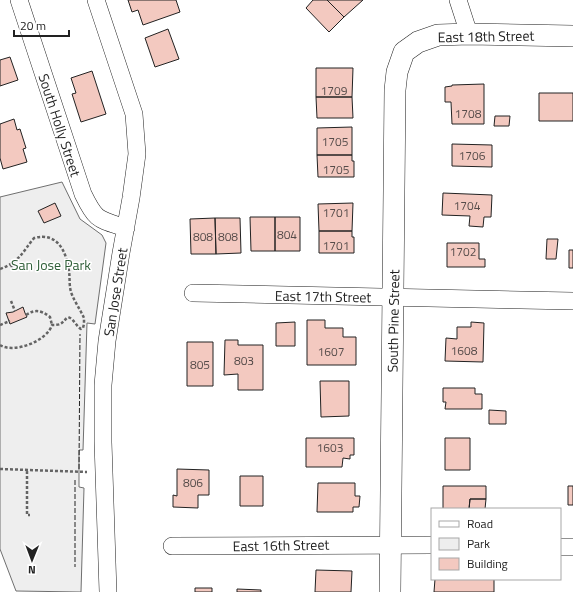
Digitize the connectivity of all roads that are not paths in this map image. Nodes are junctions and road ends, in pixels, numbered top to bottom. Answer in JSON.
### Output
{"nodes":[{"id":1,"x":19,"y":0,"type":"edge"},
{"id":2,"x":96,"y":0,"type":"edge"},
{"id":3,"x":458,"y":0,"type":"edge"},
{"id":4,"x":469,"y":34,"type":"junction"},
{"id":5,"x":573,"y":36,"type":"edge"},
{"id":6,"x":404,"y":52,"type":"joint"},
{"id":7,"x":126,"y":228,"type":"junction"},
{"id":8,"x":193,"y":293,"type":"dead end"},
{"id":9,"x":394,"y":297,"type":"junction"},
{"id":10,"x":573,"y":301,"type":"edge"},
{"id":11,"x":390,"y":544,"type":"junction"},
{"id":12,"x":431,"y":545,"type":"edge"},
{"id":13,"x":172,"y":546,"type":"dead end"},
{"id":14,"x":561,"y":547,"type":"edge"},
{"id":15,"x":573,"y":547,"type":"edge"},
{"id":16,"x":108,"y":592,"type":"edge"},
{"id":17,"x":390,"y":592,"type":"edge"}],
"edges":[{"from":1,"to":7,"type":"street","name":"South Holly Street"},
{"from":2,"to":7,"type":"street","name":"San Jose Street"},
{"from":3,"to":4,"type":"street"},
{"from":4,"to":5,"type":"street","name":"East 18th Street"},
{"from":4,"to":6,"type":"street","name":"East 18th Street"},
{"from":6,"to":9,"type":"street","name":"South Pine Street"},
{"from":7,"to":16,"type":"street","name":"San Jose Street"},
{"from":8,"to":9,"type":"street","name":"East 17th Street"},
{"from":9,"to":10,"type":"street","name":"East 17th Street"},
{"from":9,"to":11,"type":"street","name":"South Pine Street"},
{"from":11,"to":12,"type":"street","name":"East 16th Street"},
{"from":11,"to":13,"type":"street","name":"East 16th Street"},
{"from":11,"to":17,"type":"street","name":"South Pine Street"},
{"from":14,"to":15,"type":"street"}]}
